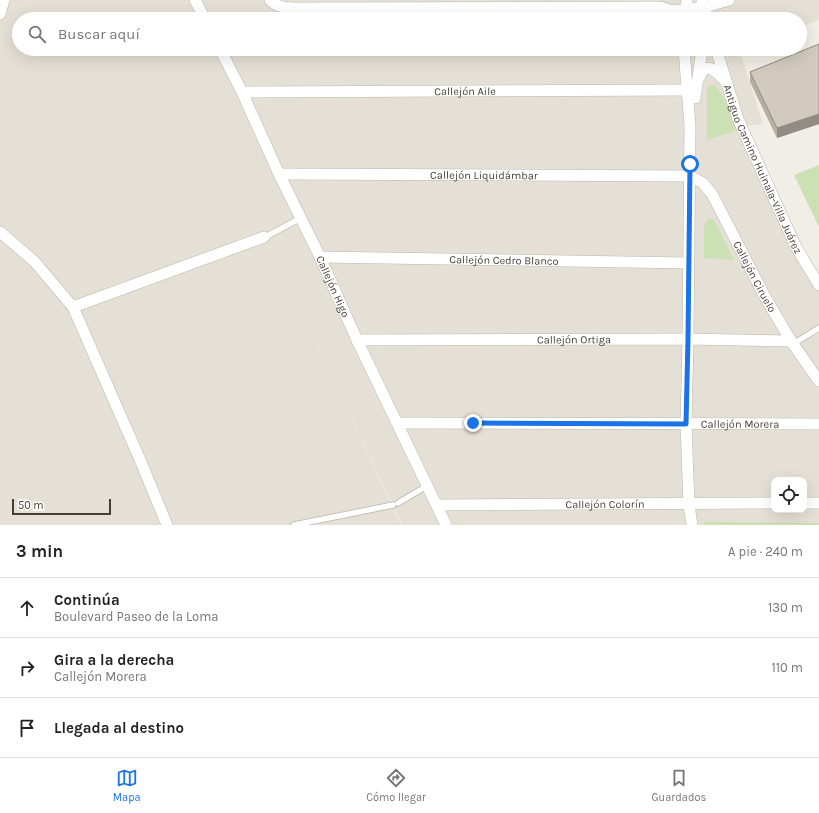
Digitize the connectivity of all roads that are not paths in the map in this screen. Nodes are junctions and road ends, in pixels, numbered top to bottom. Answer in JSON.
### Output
{"nodes":[{"id":1,"x":4,"y":0,"type":"edge"},
{"id":2,"x":195,"y":0,"type":"edge"},
{"id":3,"x":270,"y":0,"type":"edge"},
{"id":4,"x":729,"y":0,"type":"edge"},
{"id":5,"x":441,"y":4,"type":"edge"},
{"id":6,"x":704,"y":4,"type":"edge"},
{"id":7,"x":687,"y":9,"type":"edge"},
{"id":8,"x":201,"y":12,"type":"edge"},
{"id":9,"x":669,"y":12,"type":"edge"},
{"id":10,"x":0,"y":14,"type":"edge"},
{"id":11,"x":224,"y":56,"type":"edge"},
{"id":12,"x":686,"y":56,"type":"edge"},
{"id":13,"x":701,"y":56,"type":"edge"},
{"id":14,"x":718,"y":56,"type":"edge"},
{"id":15,"x":727,"y":83,"type":"junction"},
{"id":16,"x":694,"y":87,"type":"junction"},
{"id":17,"x":242,"y":92,"type":"junction"},
{"id":18,"x":279,"y":174,"type":"junction"},
{"id":19,"x":690,"y":176,"type":"junction"},
{"id":20,"x":301,"y":218,"type":"junction"},
{"id":21,"x":0,"y":232,"type":"edge"},
{"id":22,"x":267,"y":236,"type":"joint"},
{"id":23,"x":320,"y":257,"type":"junction"},
{"id":24,"x":688,"y":263,"type":"junction"},
{"id":25,"x":819,"y":285,"type":"edge"},
{"id":26,"x":73,"y":307,"type":"junction"},
{"id":27,"x":819,"y":328,"type":"edge"},
{"id":28,"x":688,"y":339,"type":"junction"},
{"id":29,"x":357,"y":340,"type":"junction"},
{"id":30,"x":792,"y":342,"type":"junction"},
{"id":31,"x":819,"y":381,"type":"edge"},
{"id":32,"x":398,"y":423,"type":"junction"},
{"id":33,"x":686,"y":424,"type":"junction"},
{"id":34,"x":819,"y":424,"type":"edge"},
{"id":35,"x":428,"y":486,"type":"junction"},
{"id":36,"x":771,"y":503,"type":"edge"},
{"id":37,"x":807,"y":503,"type":"edge"},
{"id":38,"x":819,"y":503,"type":"edge"},
{"id":39,"x":436,"y":505,"type":"junction"},
{"id":40,"x":689,"y":505,"type":"junction"},
{"id":41,"x":167,"y":525,"type":"edge"},
{"id":42,"x":294,"y":525,"type":"edge"},
{"id":43,"x":446,"y":525,"type":"edge"},
{"id":44,"x":692,"y":525,"type":"edge"}],
"edges":[{"from":1,"to":10,"type":"street"},
{"from":2,"to":8,"type":"street"},
{"from":3,"to":5,"type":"street"},
{"from":4,"to":6,"type":"street"},
{"from":5,"to":9,"type":"street"},
{"from":6,"to":7,"type":"street"},
{"from":11,"to":17,"type":"street","name":"Callejón Higo"},
{"from":12,"to":16,"type":"street"},
{"from":13,"to":16,"type":"street"},
{"from":14,"to":15,"type":"street","name":"Antiguo Camino Huinala-Villa Juárez"},
{"from":15,"to":16,"type":"street"},
{"from":15,"to":25,"type":"street","name":"Antiguo Camino Huinala-Villa Juárez"},
{"from":16,"to":17,"type":"street","name":"Callejón Aile"},
{"from":16,"to":19,"type":"street"},
{"from":17,"to":18,"type":"street","name":"Callejón Higo"},
{"from":18,"to":19,"type":"street","name":"Callejón Liquidámbar"},
{"from":18,"to":20,"type":"street","name":"Callejón Higo"},
{"from":19,"to":24,"type":"street"},
{"from":19,"to":30,"type":"street","name":"Callejón Ciruelo"},
{"from":20,"to":22,"type":"lane"},
{"from":20,"to":23,"type":"street","name":"Callejón Higo"},
{"from":21,"to":26,"type":"street"},
{"from":22,"to":26,"type":"street"},
{"from":23,"to":24,"type":"street","name":"Callejón Cedro Blanco"},
{"from":23,"to":29,"type":"street","name":"Callejón Higo"},
{"from":24,"to":28,"type":"street"},
{"from":26,"to":41,"type":"street"},
{"from":27,"to":30,"type":"lane"},
{"from":28,"to":29,"type":"street","name":"Callejón Ortiga"},
{"from":28,"to":30,"type":"street","name":"Callejón Ortiga"},
{"from":28,"to":33,"type":"street"},
{"from":29,"to":32,"type":"street","name":"Callejón Higo"},
{"from":30,"to":31,"type":"street","name":"Callejón Ciruelo"},
{"from":32,"to":33,"type":"street","name":"Callejón Morera"},
{"from":32,"to":35,"type":"street","name":"Callejón Higo"},
{"from":33,"to":34,"type":"street","name":"Callejón Morera"},
{"from":33,"to":40,"type":"street"},
{"from":35,"to":39,"type":"street","name":"Callejón Higo"},
{"from":35,"to":42,"type":"lane"},
{"from":36,"to":40,"type":"street","name":"Callejón Colorín"},
{"from":37,"to":38,"type":"street"},
{"from":39,"to":40,"type":"street","name":"Callejón Colorín"},
{"from":39,"to":43,"type":"street","name":"Callejón Higo"},
{"from":40,"to":44,"type":"street"}]}
